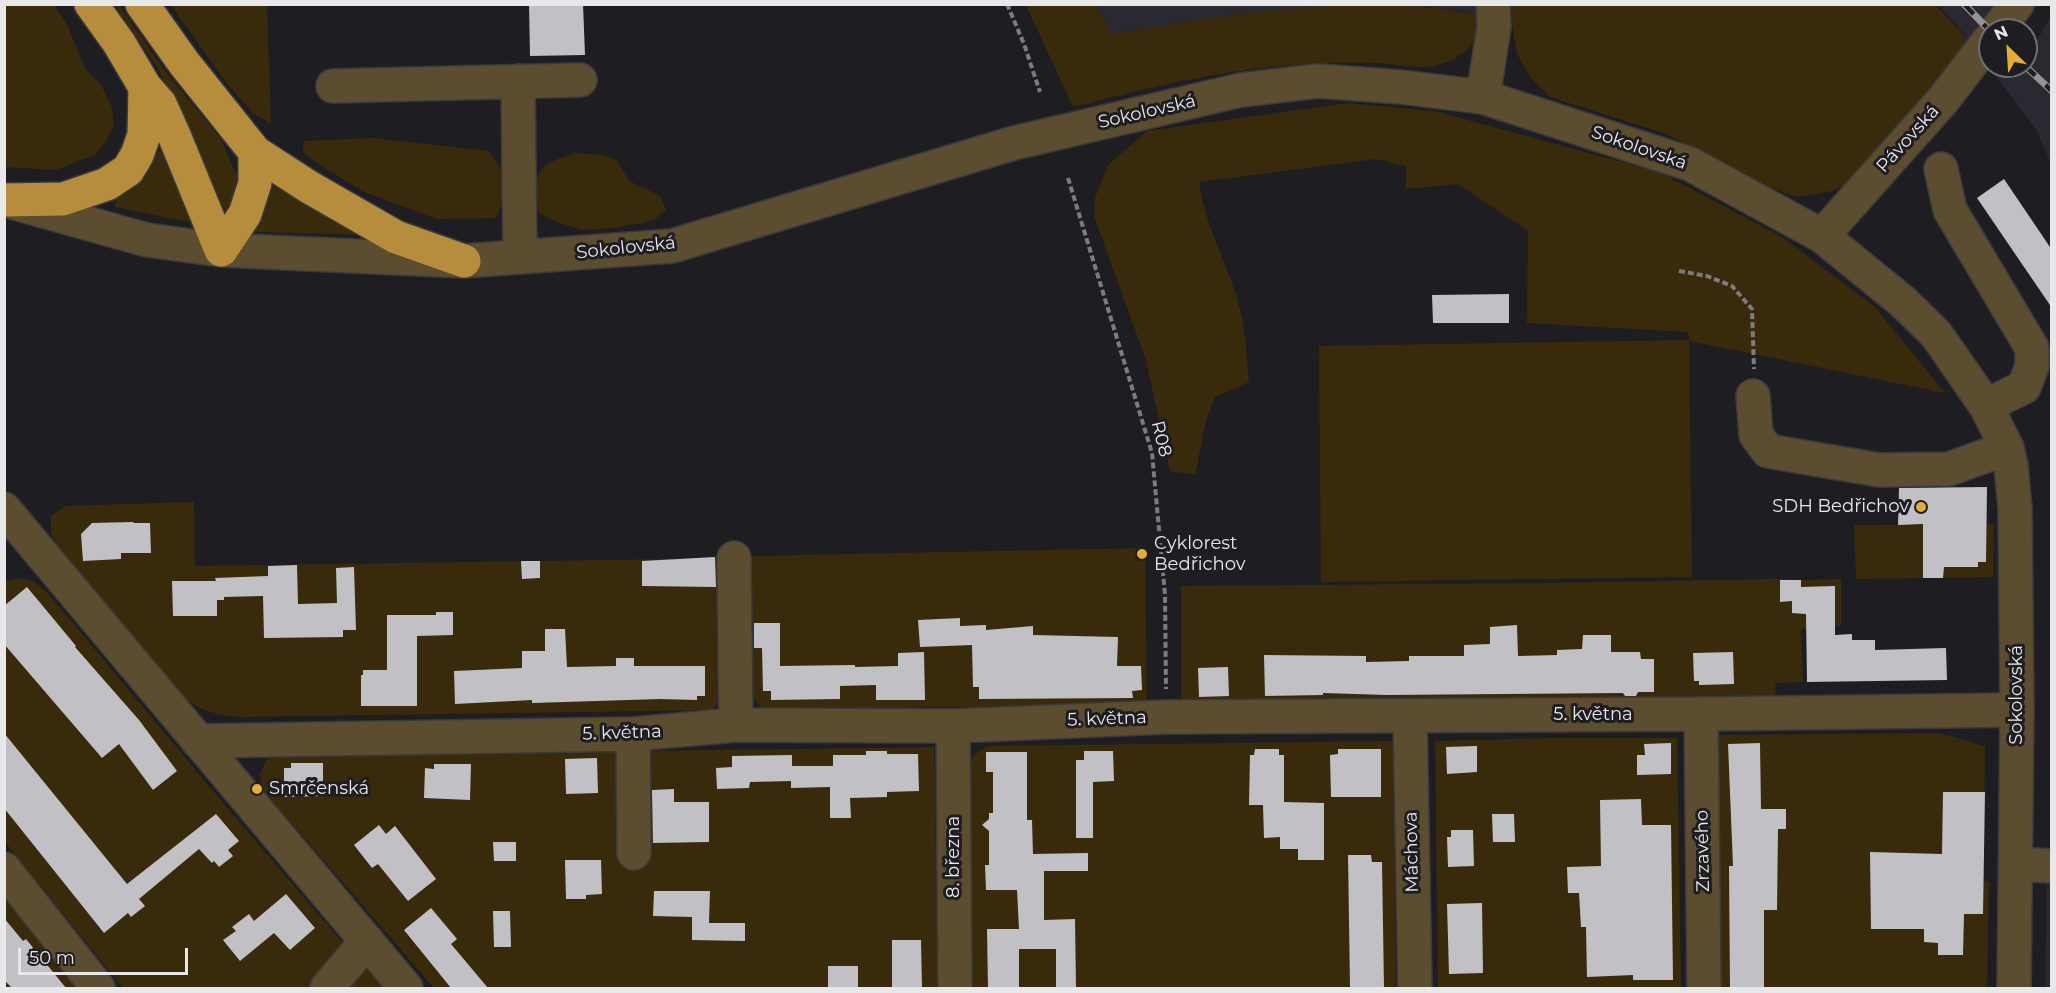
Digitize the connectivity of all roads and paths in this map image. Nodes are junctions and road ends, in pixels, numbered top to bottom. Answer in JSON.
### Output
{"nodes":[{"id":1,"x":91,"y":4,"type":"edge"},
{"id":2,"x":142,"y":4,"type":"edge"},
{"id":3,"x":1007,"y":4,"type":"edge"},
{"id":4,"x":1493,"y":4,"type":"edge"},
{"id":5,"x":2017,"y":4,"type":"edge"},
{"id":6,"x":2006,"y":18,"type":"edge"},
{"id":7,"x":1978,"y":55,"type":"edge"},
{"id":8,"x":580,"y":80,"type":"dead end"},
{"id":9,"x":518,"y":81,"type":"junction"},
{"id":10,"x":333,"y":86,"type":"dead end"},
{"id":11,"x":145,"y":87,"type":"junction"},
{"id":12,"x":1040,"y":92,"type":"dead end"},
{"id":13,"x":1483,"y":97,"type":"junction"},
{"id":14,"x":255,"y":152,"type":"junction"},
{"id":15,"x":1941,"y":169,"type":"dead end"},
{"id":16,"x":1068,"y":178,"type":"dead end"},
{"id":17,"x":4,"y":200,"type":"edge"},
{"id":18,"x":1822,"y":237,"type":"junction"},
{"id":19,"x":221,"y":250,"type":"junction"},
{"id":20,"x":520,"y":257,"type":"junction"},
{"id":21,"x":464,"y":261,"type":"junction"},
{"id":22,"x":1679,"y":272,"type":"dead end"},
{"id":23,"x":1753,"y":396,"type":"joint"},
{"id":24,"x":1986,"y":406,"type":"junction"},
{"id":25,"x":2007,"y":448,"type":"junction"},
{"id":26,"x":10,"y":527,"type":"edge"},
{"id":27,"x":734,"y":558,"type":"dead end"},
{"id":28,"x":2018,"y":710,"type":"junction"},
{"id":29,"x":1701,"y":714,"type":"junction"},
{"id":30,"x":1410,"y":716,"type":"junction"},
{"id":31,"x":1167,"y":717,"type":"junction"},
{"id":32,"x":736,"y":725,"type":"junction"},
{"id":33,"x":953,"y":726,"type":"junction"},
{"id":34,"x":633,"y":734,"type":"junction"},
{"id":35,"x":198,"y":741,"type":"junction"},
{"id":36,"x":634,"y":854,"type":"dead end"},
{"id":37,"x":2016,"y":864,"type":"junction"},
{"id":38,"x":2052,"y":866,"type":"edge"},
{"id":39,"x":4,"y":869,"type":"edge"},
{"id":40,"x":367,"y":941,"type":"junction"},
{"id":41,"x":98,"y":988,"type":"edge"},
{"id":42,"x":327,"y":988,"type":"edge"},
{"id":43,"x":406,"y":988,"type":"edge"},
{"id":44,"x":955,"y":988,"type":"edge"},
{"id":45,"x":1415,"y":988,"type":"edge"},
{"id":46,"x":1704,"y":988,"type":"edge"},
{"id":47,"x":2014,"y":988,"type":"edge"}],
"edges":[{"from":1,"to":11,"type":"highway"},
{"from":2,"to":14,"type":"highway"},
{"from":3,"to":12,"type":"path"},
{"from":4,"to":13,"type":"street"},
{"from":5,"to":6,"type":"street"},
{"from":7,"to":18,"type":"street","name":"Pávovská"},
{"from":8,"to":9,"type":"street"},
{"from":9,"to":10,"type":"street"},
{"from":9,"to":20,"type":"street"},
{"from":11,"to":17,"type":"highway"},
{"from":11,"to":19,"type":"highway"},
{"from":13,"to":18,"type":"street","name":"Sokolovská"},
{"from":13,"to":20,"type":"street","name":"Sokolovská"},
{"from":14,"to":19,"type":"highway"},
{"from":14,"to":21,"type":"highway"},
{"from":15,"to":24,"type":"street"},
{"from":16,"to":31,"type":"path","name":"R08"},
{"from":17,"to":19,"type":"street","name":"Sokolovská"},
{"from":18,"to":24,"type":"street","name":"Sokolovská"},
{"from":19,"to":21,"type":"street","name":"Sokolovská"},
{"from":20,"to":21,"type":"street","name":"Sokolovská"},
{"from":22,"to":23,"type":"path"},
{"from":23,"to":25,"type":"street"},
{"from":24,"to":25,"type":"street","name":"Sokolovská"},
{"from":25,"to":28,"type":"street","name":"Sokolovská"},
{"from":26,"to":35,"type":"street"},
{"from":27,"to":32,"type":"street"},
{"from":28,"to":29,"type":"street","name":"5. května"},
{"from":28,"to":37,"type":"street","name":"Sokolovská"},
{"from":29,"to":30,"type":"street","name":"5. května"},
{"from":29,"to":46,"type":"street","name":"Zrzavého"},
{"from":30,"to":31,"type":"street","name":"5. května"},
{"from":30,"to":45,"type":"street","name":"Máchova"},
{"from":31,"to":33,"type":"street","name":"5. května"},
{"from":32,"to":33,"type":"street","name":"5. května"},
{"from":32,"to":34,"type":"street","name":"5. května"},
{"from":33,"to":44,"type":"street","name":"8. března"},
{"from":34,"to":35,"type":"street","name":"5. května"},
{"from":34,"to":36,"type":"street"},
{"from":35,"to":40,"type":"street"},
{"from":37,"to":38,"type":"street"},
{"from":37,"to":47,"type":"street","name":"Sokolovská"},
{"from":39,"to":41,"type":"street"},
{"from":40,"to":42,"type":"street"},
{"from":40,"to":43,"type":"street"}]}
